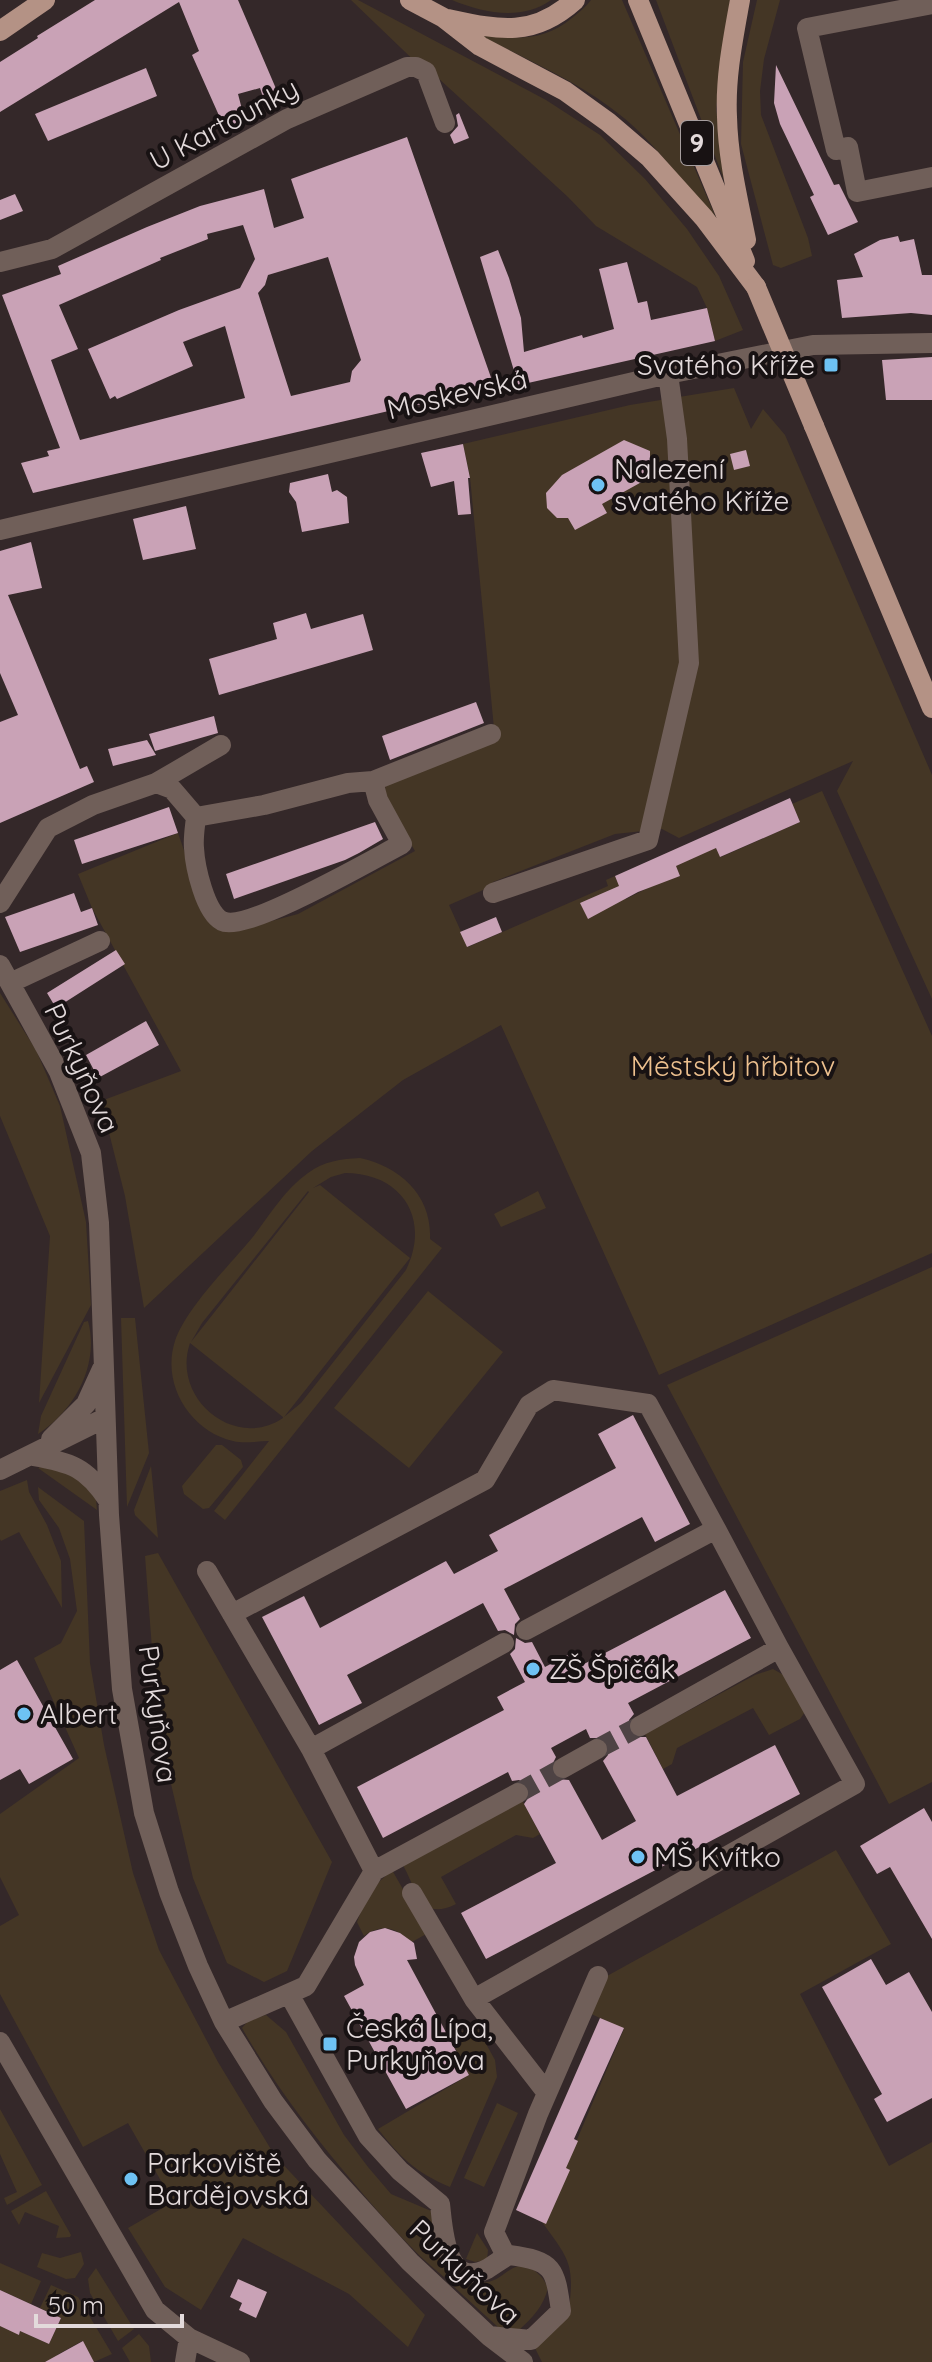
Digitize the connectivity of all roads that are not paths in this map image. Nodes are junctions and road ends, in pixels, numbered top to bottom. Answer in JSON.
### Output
{"nodes":[{"id":1,"x":45,"y":0,"type":"edge"},
{"id":2,"x":410,"y":0,"type":"edge"},
{"id":3,"x":575,"y":0,"type":"edge"},
{"id":4,"x":638,"y":0,"type":"edge"},
{"id":5,"x":740,"y":0,"type":"edge"},
{"id":6,"x":932,"y":4,"type":"edge"},
{"id":7,"x":444,"y":18,"type":"junction"},
{"id":8,"x":0,"y":31,"type":"edge"},
{"id":9,"x":445,"y":123,"type":"dead end"},
{"id":10,"x":932,"y":177,"type":"edge"},
{"id":11,"x":0,"y":262,"type":"edge"},
{"id":12,"x":756,"y":287,"type":"junction"},
{"id":13,"x":932,"y":343,"type":"edge"},
{"id":14,"x":668,"y":374,"type":"junction"},
{"id":15,"x":0,"y":530,"type":"edge"},
{"id":16,"x":932,"y":708,"type":"edge"},
{"id":17,"x":491,"y":734,"type":"dead end"},
{"id":18,"x":221,"y":745,"type":"dead end"},
{"id":19,"x":373,"y":781,"type":"junction"},
{"id":20,"x":156,"y":783,"type":"junction"},
{"id":21,"x":196,"y":817,"type":"junction"},
{"id":22,"x":493,"y":893,"type":"dead end"},
{"id":23,"x":0,"y":903,"type":"edge"},
{"id":24,"x":100,"y":941,"type":"dead end"},
{"id":25,"x":5,"y":974,"type":"edge"},
{"id":26,"x":104,"y":1364,"type":"junction"},
{"id":27,"x":105,"y":1418,"type":"junction"},
{"id":28,"x":33,"y":1456,"type":"junction"},
{"id":29,"x":0,"y":1470,"type":"edge"},
{"id":30,"x":109,"y":1502,"type":"junction"},
{"id":31,"x":716,"y":1529,"type":"junction"},
{"id":32,"x":207,"y":1571,"type":"dead end"},
{"id":33,"x":232,"y":1614,"type":"junction"},
{"id":34,"x":526,"y":1630,"type":"dead end"},
{"id":35,"x":504,"y":1643,"type":"dead end"},
{"id":36,"x":779,"y":1648,"type":"junction"},
{"id":37,"x":640,"y":1726,"type":"tunnel mouth"},
{"id":38,"x":311,"y":1749,"type":"junction"},
{"id":39,"x":597,"y":1749,"type":"tunnel mouth"},
{"id":40,"x":563,"y":1768,"type":"tunnel mouth"},
{"id":41,"x":518,"y":1793,"type":"tunnel mouth"},
{"id":42,"x":374,"y":1871,"type":"junction"},
{"id":43,"x":412,"y":1893,"type":"dead end"},
{"id":44,"x":598,"y":1976,"type":"dead end"},
{"id":45,"x":289,"y":1994,"type":"junction"},
{"id":46,"x":474,"y":1999,"type":"junction"},
{"id":47,"x":224,"y":2022,"type":"junction"},
{"id":48,"x":0,"y":2042,"type":"edge"},
{"id":49,"x":547,"y":2093,"type":"junction"},
{"id":50,"x":506,"y":2256,"type":"junction"},
{"id":51,"x":489,"y":2336,"type":"junction"},
{"id":52,"x":189,"y":2338,"type":"junction"},
{"id":53,"x":185,"y":2362,"type":"edge"},
{"id":54,"x":240,"y":2362,"type":"edge"},
{"id":55,"x":523,"y":2362,"type":"edge"}],
"edges":[{"from":1,"to":8,"type":"main road"},
{"from":2,"to":7,"type":"main road"},
{"from":3,"to":7,"type":"main road"},
{"from":4,"to":12,"type":"main road","number":"9"},
{"from":5,"to":12,"type":"main road"},
{"from":6,"to":10,"type":"street"},
{"from":7,"to":12,"type":"main road"},
{"from":9,"to":11,"type":"street","name":"U Kartounky"},
{"from":12,"to":16,"type":"main road","number":"9","bridge":true},
{"from":13,"to":14,"type":"street","name":"Moskevská"},
{"from":14,"to":15,"type":"street","name":"Moskevská"},
{"from":14,"to":22,"type":"street"},
{"from":17,"to":19,"type":"street"},
{"from":18,"to":20,"type":"street"},
{"from":19,"to":21,"type":"street"},
{"from":19,"to":21,"type":"street"},
{"from":20,"to":21,"type":"street"},
{"from":20,"to":23,"type":"street"},
{"from":24,"to":25,"type":"street"},
{"from":25,"to":26,"type":"street","name":"Purkyňova"},
{"from":26,"to":27,"type":"street","name":"Purkyňova"},
{"from":26,"to":28,"type":"street"},
{"from":27,"to":28,"type":"street"},
{"from":27,"to":30,"type":"street","name":"Purkyňova"},
{"from":28,"to":29,"type":"street"},
{"from":28,"to":30,"type":"street"},
{"from":30,"to":47,"type":"street","name":"Purkyňova"},
{"from":31,"to":33,"type":"street"},
{"from":31,"to":34,"type":"street"},
{"from":31,"to":36,"type":"street"},
{"from":32,"to":33,"type":"street"},
{"from":33,"to":38,"type":"street"},
{"from":35,"to":38,"type":"street"},
{"from":36,"to":37,"type":"street"},
{"from":36,"to":46,"type":"street"},
{"from":38,"to":42,"type":"street"},
{"from":39,"to":40,"type":"street"},
{"from":41,"to":42,"type":"street"},
{"from":42,"to":45,"type":"street"},
{"from":43,"to":46,"type":"street"},
{"from":44,"to":49,"type":"street"},
{"from":45,"to":47,"type":"street"},
{"from":45,"to":50,"type":"street"},
{"from":46,"to":49,"type":"street"},
{"from":47,"to":51,"type":"street","name":"Purkyňova"},
{"from":48,"to":52,"type":"street"},
{"from":49,"to":50,"type":"street"},
{"from":50,"to":51,"type":"street"},
{"from":51,"to":55,"type":"street","name":"Purkyňova"},
{"from":52,"to":53,"type":"street"},
{"from":52,"to":54,"type":"street"}]}
